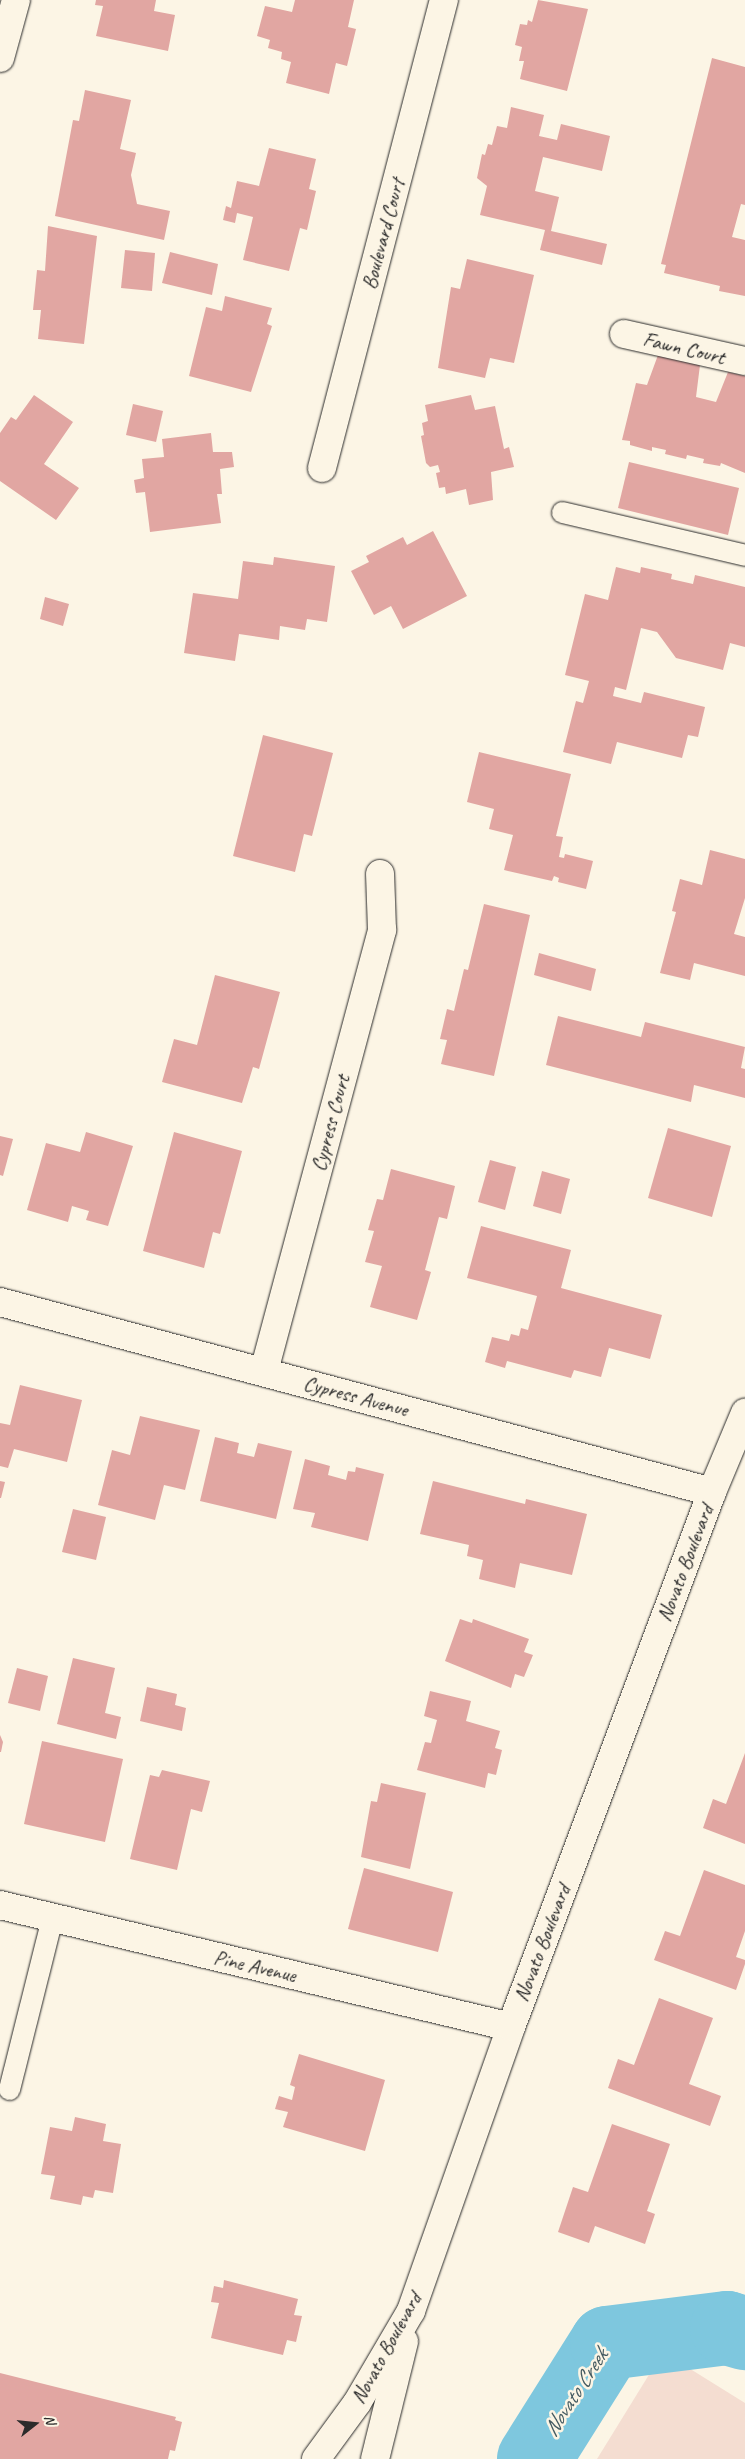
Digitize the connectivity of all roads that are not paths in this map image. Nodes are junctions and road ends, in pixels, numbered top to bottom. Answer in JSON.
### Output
{"nodes":[{"id":1,"x":16,"y":0,"type":"edge"},
{"id":2,"x":444,"y":0,"type":"edge"},
{"id":3,"x":0,"y":58,"type":"edge"},
{"id":4,"x":624,"y":334,"type":"dead end"},
{"id":5,"x":745,"y":361,"type":"edge"},
{"id":6,"x":322,"y":468,"type":"dead end"},
{"id":7,"x":562,"y":512,"type":"dead end"},
{"id":8,"x":745,"y":555,"type":"edge"},
{"id":9,"x":380,"y":874,"type":"dead end"},
{"id":10,"x":0,"y":1302,"type":"edge"},
{"id":11,"x":264,"y":1371,"type":"junction"},
{"id":12,"x":745,"y":1413,"type":"edge"},
{"id":13,"x":712,"y":1492,"type":"junction"},
{"id":14,"x":0,"y":1905,"type":"edge"},
{"id":15,"x":52,"y":1918,"type":"junction"},
{"id":16,"x":511,"y":2027,"type":"junction"},
{"id":17,"x":9,"y":2089,"type":"dead end"},
{"id":18,"x":411,"y":2311,"type":"junction"},
{"id":19,"x":316,"y":2459,"type":"edge"},
{"id":20,"x":375,"y":2459,"type":"edge"}],
"edges":[{"from":1,"to":3,"type":"street"},
{"from":2,"to":6,"type":"street","name":"Boulevard Court"},
{"from":4,"to":5,"type":"street","name":"Fawn Court"},
{"from":7,"to":8,"type":"lane"},
{"from":9,"to":11,"type":"street","name":"Cypress Court"},
{"from":10,"to":11,"type":"street","name":"Cypress Avenue"},
{"from":11,"to":13,"type":"street","name":"Cypress Avenue"},
{"from":12,"to":13,"type":"street","name":"Novato Boulevard"},
{"from":13,"to":16,"type":"street","name":"Novato Boulevard"},
{"from":14,"to":15,"type":"street","name":"Pine Avenue"},
{"from":15,"to":16,"type":"street","name":"Pine Avenue"},
{"from":15,"to":17,"type":"lane"},
{"from":16,"to":18,"type":"street","name":"Novato Boulevard"},
{"from":18,"to":19,"type":"street","name":"Novato Boulevard"},
{"from":18,"to":20,"type":"street"}]}
